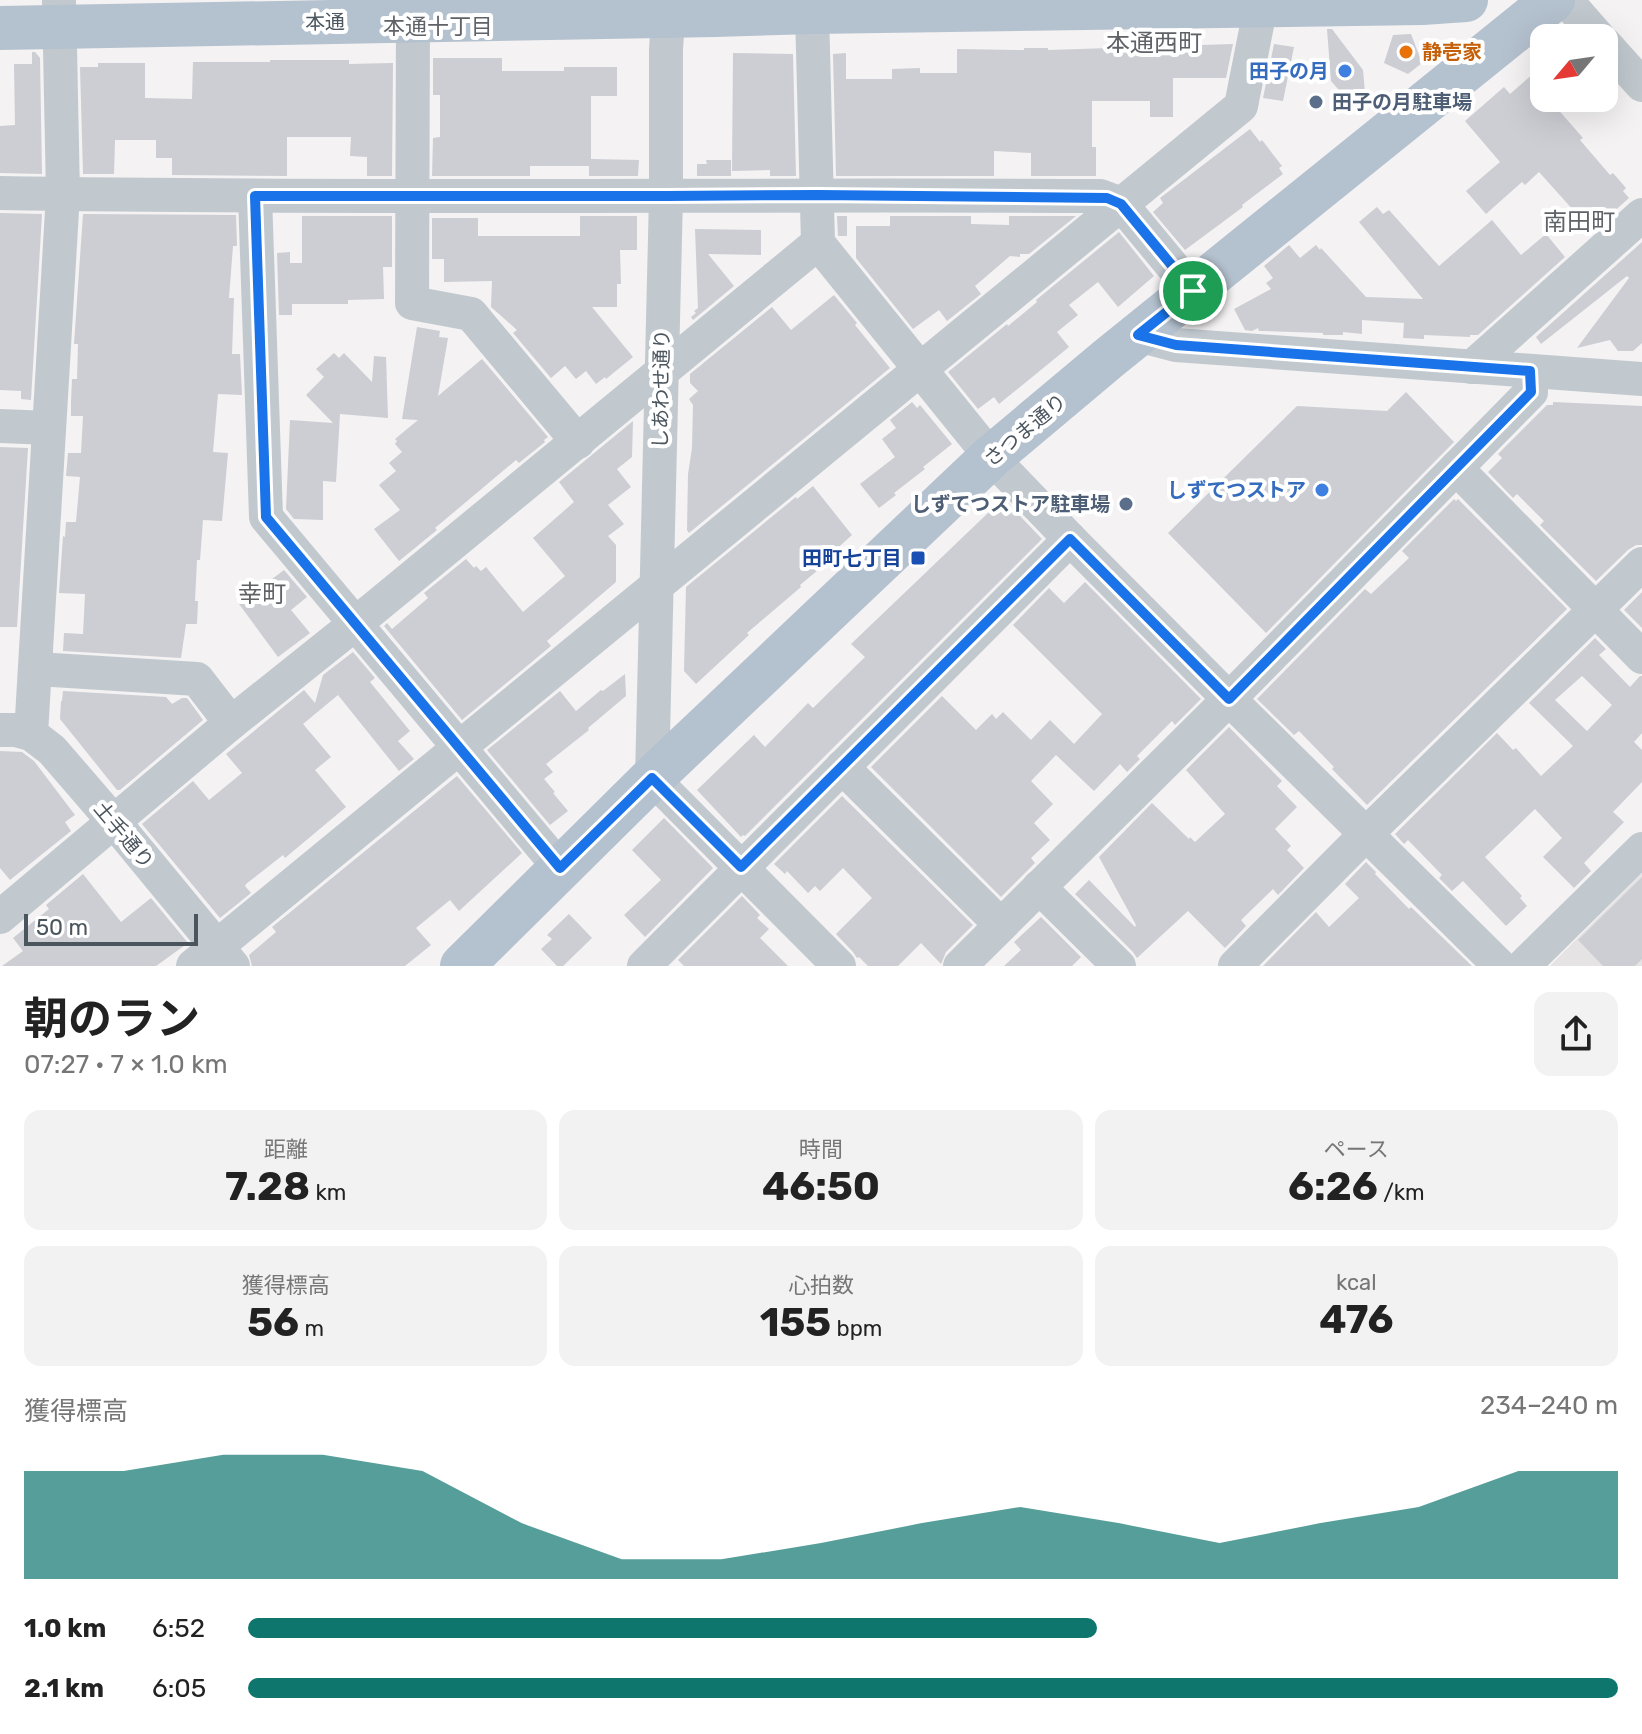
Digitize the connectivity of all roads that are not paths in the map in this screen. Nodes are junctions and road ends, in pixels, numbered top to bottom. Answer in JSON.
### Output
{"nodes":[{"id":1,"x":1466,"y":0,"type":"edge"},
{"id":2,"x":1553,"y":0,"type":"edge"},
{"id":3,"x":1566,"y":0,"type":"edge"},
{"id":4,"x":1262,"y":3,"type":"edge"},
{"id":5,"x":950,"y":5,"type":"edge"},
{"id":6,"x":669,"y":7,"type":"edge"},
{"id":7,"x":812,"y":12,"type":"junction"},
{"id":8,"x":66,"y":14,"type":"edge"},
{"id":9,"x":420,"y":14,"type":"edge"},
{"id":10,"x":1587,"y":24,"type":"edge"},
{"id":11,"x":0,"y":28,"type":"edge"},
{"id":12,"x":1618,"y":58,"type":"edge"},
{"id":13,"x":1642,"y":85,"type":"edge"},
{"id":14,"x":0,"y":193,"type":"edge"},
{"id":15,"x":63,"y":194,"type":"junction"},
{"id":16,"x":818,"y":195,"type":"junction"},
{"id":17,"x":255,"y":196,"type":"junction"},
{"id":18,"x":412,"y":196,"type":"junction"},
{"id":19,"x":666,"y":196,"type":"junction"},
{"id":20,"x":1121,"y":204,"type":"junction"},
{"id":21,"x":1642,"y":215,"type":"edge"},
{"id":22,"x":818,"y":243,"type":"junction"},
{"id":23,"x":1193,"y":291,"type":"junction"},
{"id":24,"x":1138,"y":335,"type":"junction"},
{"id":25,"x":1472,"y":367,"type":"junction"},
{"id":26,"x":919,"y":369,"type":"junction"},
{"id":27,"x":1530,"y":371,"type":"junction"},
{"id":28,"x":661,"y":373,"type":"junction"},
{"id":29,"x":1642,"y":379,"type":"edge"},
{"id":30,"x":0,"y":426,"type":"edge"},
{"id":31,"x":49,"y":428,"type":"junction"},
{"id":32,"x":578,"y":442,"type":"junction"},
{"id":33,"x":991,"y":457,"type":"junction"},
{"id":34,"x":1456,"y":468,"type":"junction"},
{"id":35,"x":1070,"y":539,"type":"junction"},
{"id":36,"x":1642,"y":564,"type":"edge"},
{"id":37,"x":656,"y":585,"type":"junction"},
{"id":38,"x":1596,"y":610,"type":"junction"},
{"id":39,"x":355,"y":624,"type":"junction"},
{"id":40,"x":1642,"y":657,"type":"edge"},
{"id":41,"x":37,"y":669,"type":"junction"},
{"id":42,"x":1229,"y":699,"type":"junction"},
{"id":43,"x":231,"y":723,"type":"junction"},
{"id":44,"x":16,"y":732,"type":"edge"},
{"id":45,"x":459,"y":749,"type":"junction"},
{"id":46,"x":842,"y":767,"type":"junction"},
{"id":47,"x":652,"y":778,"type":"junction"},
{"id":48,"x":115,"y":823,"type":"junction"},
{"id":49,"x":1366,"y":834,"type":"junction"},
{"id":50,"x":1642,"y":849,"type":"edge"},
{"id":51,"x":741,"y":867,"type":"junction"},
{"id":52,"x":560,"y":868,"type":"junction"},
{"id":53,"x":1039,"y":887,"type":"junction"},
{"id":54,"x":0,"y":917,"type":"edge"},
{"id":55,"x":1001,"y":925,"type":"junction"},
{"id":56,"x":214,"y":960,"type":"edge"},
{"id":57,"x":478,"y":961,"type":"edge"},
{"id":58,"x":644,"y":966,"type":"edge"},
{"id":59,"x":839,"y":966,"type":"edge"},
{"id":60,"x":960,"y":966,"type":"edge"},
{"id":61,"x":1119,"y":966,"type":"edge"},
{"id":62,"x":1235,"y":966,"type":"edge"},
{"id":63,"x":1500,"y":966,"type":"edge"},
{"id":64,"x":1523,"y":966,"type":"edge"}],
"edges":[{"from":1,"to":4,"type":"main road","name":"本通"},
{"from":2,"to":23,"type":"main road","name":"さつま通り"},
{"from":3,"to":10,"type":"street"},
{"from":4,"to":5,"type":"main road","name":"本通"},
{"from":4,"to":20,"type":"street"},
{"from":5,"to":7,"type":"main road","name":"本通"},
{"from":6,"to":7,"type":"main road","name":"本通"},
{"from":6,"to":9,"type":"main road","name":"本通"},
{"from":6,"to":19,"type":"street","name":"しあわせ通り"},
{"from":7,"to":16,"type":"street"},
{"from":8,"to":9,"type":"main road","name":"本通"},
{"from":8,"to":11,"type":"main road","name":"本通"},
{"from":8,"to":15,"type":"street"},
{"from":9,"to":18,"type":"street"},
{"from":12,"to":13,"type":"street"},
{"from":14,"to":15,"type":"street"},
{"from":15,"to":17,"type":"street"},
{"from":15,"to":31,"type":"street"},
{"from":16,"to":19,"type":"street"},
{"from":16,"to":20,"type":"street"},
{"from":16,"to":22,"type":"street"},
{"from":17,"to":18,"type":"street"},
{"from":17,"to":39,"type":"street"},
{"from":18,"to":19,"type":"street"},
{"from":18,"to":32,"type":"street"},
{"from":19,"to":28,"type":"street","name":"しあわせ通り"},
{"from":20,"to":23,"type":"street"},
{"from":20,"to":26,"type":"street"},
{"from":21,"to":25,"type":"street"},
{"from":22,"to":26,"type":"street"},
{"from":22,"to":28,"type":"street"},
{"from":23,"to":24,"type":"main road","name":"さつま通り"},
{"from":24,"to":25,"type":"street"},
{"from":24,"to":33,"type":"main road","name":"さつま通り"},
{"from":25,"to":27,"type":"street"},
{"from":26,"to":33,"type":"street"},
{"from":26,"to":37,"type":"street"},
{"from":27,"to":29,"type":"street"},
{"from":27,"to":34,"type":"street"},
{"from":28,"to":32,"type":"street"},
{"from":28,"to":37,"type":"street","name":"しあわせ通り"},
{"from":30,"to":31,"type":"street"},
{"from":31,"to":41,"type":"street"},
{"from":32,"to":39,"type":"street"},
{"from":33,"to":35,"type":"street"},
{"from":33,"to":47,"type":"main road","name":"さつま通り"},
{"from":34,"to":38,"type":"street"},
{"from":34,"to":42,"type":"street"},
{"from":35,"to":42,"type":"street"},
{"from":35,"to":46,"type":"street"},
{"from":36,"to":38,"type":"street"},
{"from":37,"to":45,"type":"street"},
{"from":37,"to":47,"type":"street","name":"しあわせ通り"},
{"from":38,"to":40,"type":"street"},
{"from":38,"to":49,"type":"street"},
{"from":39,"to":43,"type":"street"},
{"from":39,"to":45,"type":"street"},
{"from":41,"to":43,"type":"street"},
{"from":41,"to":44,"type":"street"},
{"from":42,"to":49,"type":"street"},
{"from":42,"to":53,"type":"street"},
{"from":43,"to":48,"type":"street"},
{"from":44,"to":48,"type":"street","name":"土手通り"},
{"from":45,"to":52,"type":"street"},
{"from":45,"to":56,"type":"street"},
{"from":46,"to":51,"type":"street"},
{"from":46,"to":55,"type":"street"},
{"from":47,"to":51,"type":"street"},
{"from":47,"to":52,"type":"main road","name":"さつま通り"},
{"from":48,"to":54,"type":"street"},
{"from":48,"to":56,"type":"street","name":"土手通り"},
{"from":49,"to":62,"type":"street"},
{"from":49,"to":63,"type":"street"},
{"from":50,"to":64,"type":"street"},
{"from":51,"to":58,"type":"street"},
{"from":51,"to":59,"type":"street"},
{"from":52,"to":57,"type":"main road","name":"さつま通り"},
{"from":53,"to":55,"type":"street"},
{"from":53,"to":61,"type":"street"},
{"from":55,"to":60,"type":"street"}]}
